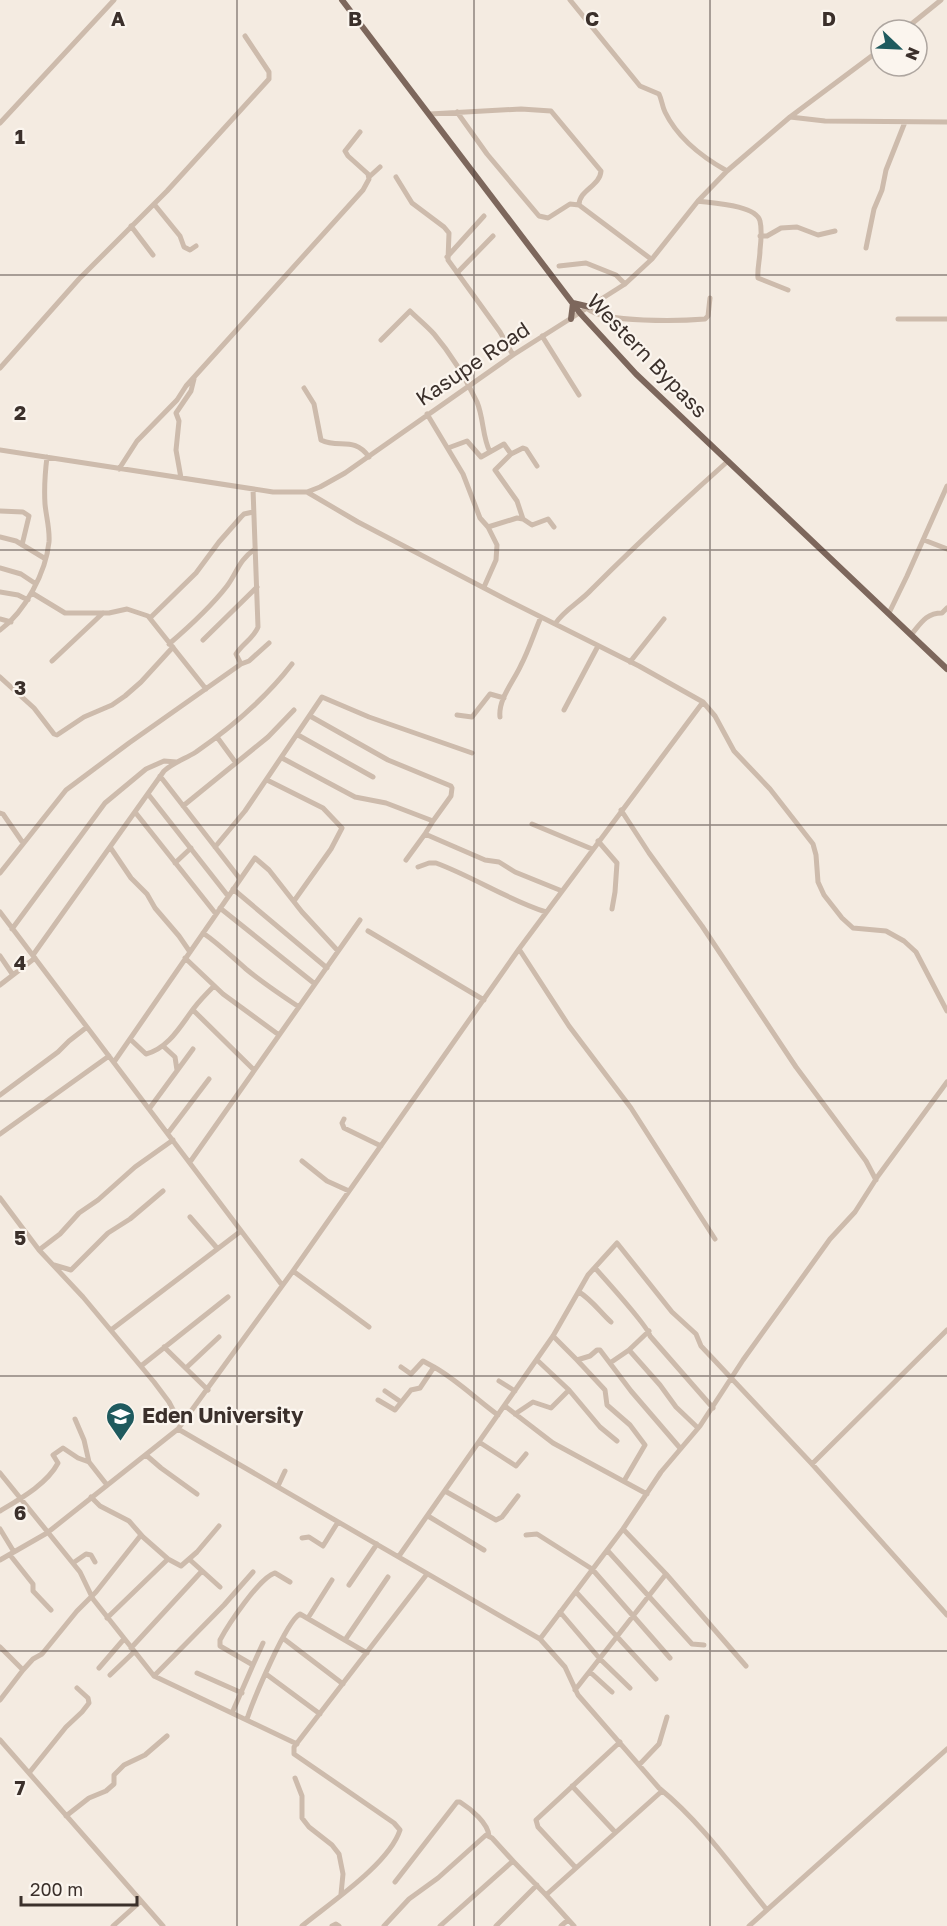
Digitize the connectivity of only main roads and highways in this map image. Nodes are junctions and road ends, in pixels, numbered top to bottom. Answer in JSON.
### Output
{"nodes":[{"id":1,"x":342,"y":0,"type":"edge"},
{"id":2,"x":573,"y":303,"type":"junction"},
{"id":3,"x":587,"y":321,"type":"junction"},
{"id":4,"x":947,"y":669,"type":"edge"}],
"edges":[{"from":1,"to":2,"type":"main road","name":"Western Bypass"},
{"from":2,"to":3,"type":"main road","name":"Western Bypass"},
{"from":2,"to":3,"type":"main road"},
{"from":2,"to":3,"type":"main road"},
{"from":3,"to":4,"type":"main road","name":"Western Bypass"}]}
